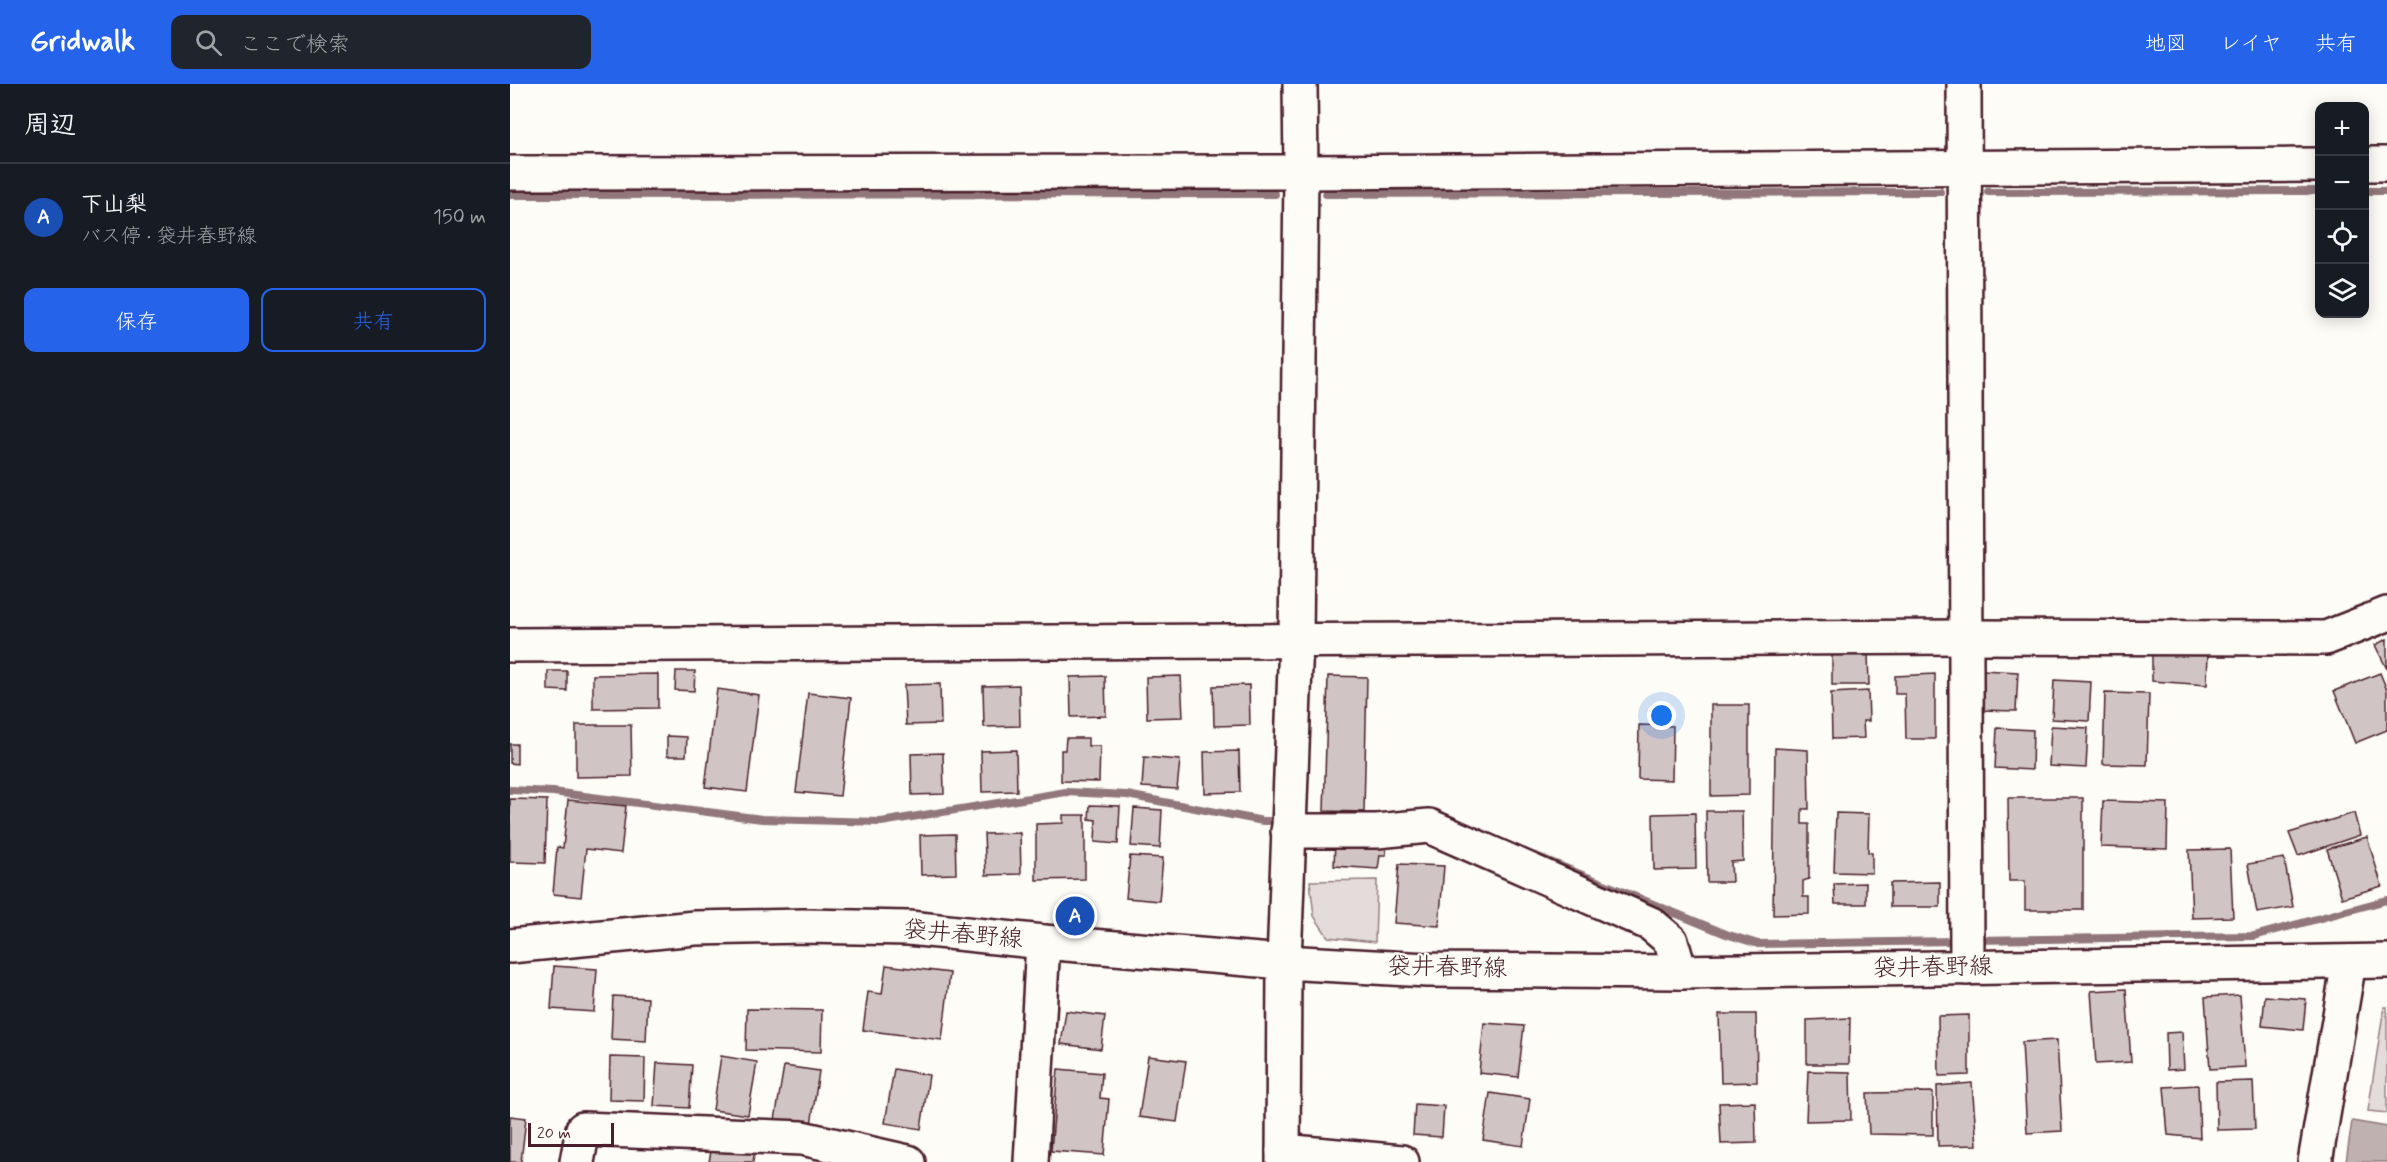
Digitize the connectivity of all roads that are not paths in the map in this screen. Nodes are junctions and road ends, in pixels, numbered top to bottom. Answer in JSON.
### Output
{"nodes":[{"id":1,"x":1300,"y":84,"type":"edge"},
{"id":2,"x":1964,"y":84,"type":"edge"},
{"id":3,"x":2369,"y":164,"type":"edge"},
{"id":4,"x":2387,"y":164,"type":"edge"},
{"id":5,"x":2315,"y":165,"type":"edge"},
{"id":6,"x":1964,"y":168,"type":"junction"},
{"id":7,"x":1301,"y":172,"type":"junction"},
{"id":8,"x":510,"y":173,"type":"edge"},
{"id":9,"x":2387,"y":614,"type":"edge"},
{"id":10,"x":1966,"y":637,"type":"junction"},
{"id":11,"x":1296,"y":640,"type":"junction"},
{"id":12,"x":510,"y":645,"type":"edge"},
{"id":13,"x":1289,"y":821,"type":"junction"},
{"id":14,"x":1043,"y":942,"type":"junction"},
{"id":15,"x":510,"y":946,"type":"edge"},
{"id":16,"x":2387,"y":961,"type":"edge"},
{"id":17,"x":1284,"y":962,"type":"junction"},
{"id":18,"x":2349,"y":962,"type":"junction"},
{"id":19,"x":1966,"y":968,"type":"junction"},
{"id":20,"x":1680,"y":972,"type":"junction"},
{"id":21,"x":800,"y":1150,"type":"edge"},
{"id":22,"x":1283,"y":1156,"type":"edge"},
{"id":23,"x":577,"y":1162,"type":"edge"},
{"id":24,"x":908,"y":1162,"type":"edge"},
{"id":25,"x":1031,"y":1162,"type":"edge"},
{"id":26,"x":1402,"y":1162,"type":"edge"},
{"id":27,"x":2315,"y":1162,"type":"edge"}],
"edges":[{"from":1,"to":7,"type":"street"},
{"from":2,"to":6,"type":"street"},
{"from":3,"to":4,"type":"street"},
{"from":5,"to":6,"type":"street"},
{"from":6,"to":7,"type":"street"},
{"from":6,"to":10,"type":"street"},
{"from":7,"to":8,"type":"street"},
{"from":7,"to":11,"type":"street"},
{"from":9,"to":10,"type":"street"},
{"from":10,"to":11,"type":"street"},
{"from":10,"to":19,"type":"street"},
{"from":11,"to":12,"type":"street"},
{"from":11,"to":13,"type":"street"},
{"from":13,"to":17,"type":"street"},
{"from":13,"to":20,"type":"street"},
{"from":14,"to":15,"type":"street","name":"袋井春野線"},
{"from":14,"to":17,"type":"street","name":"袋井春野線"},
{"from":14,"to":25,"type":"street"},
{"from":16,"to":18,"type":"street","name":"袋井春野線"},
{"from":17,"to":20,"type":"street","name":"袋井春野線"},
{"from":17,"to":22,"type":"street"},
{"from":18,"to":19,"type":"street","name":"袋井春野線"},
{"from":18,"to":27,"type":"street"},
{"from":19,"to":20,"type":"street","name":"袋井春野線"},
{"from":21,"to":23,"type":"street"},
{"from":21,"to":24,"type":"street"},
{"from":22,"to":26,"type":"street"}]}
